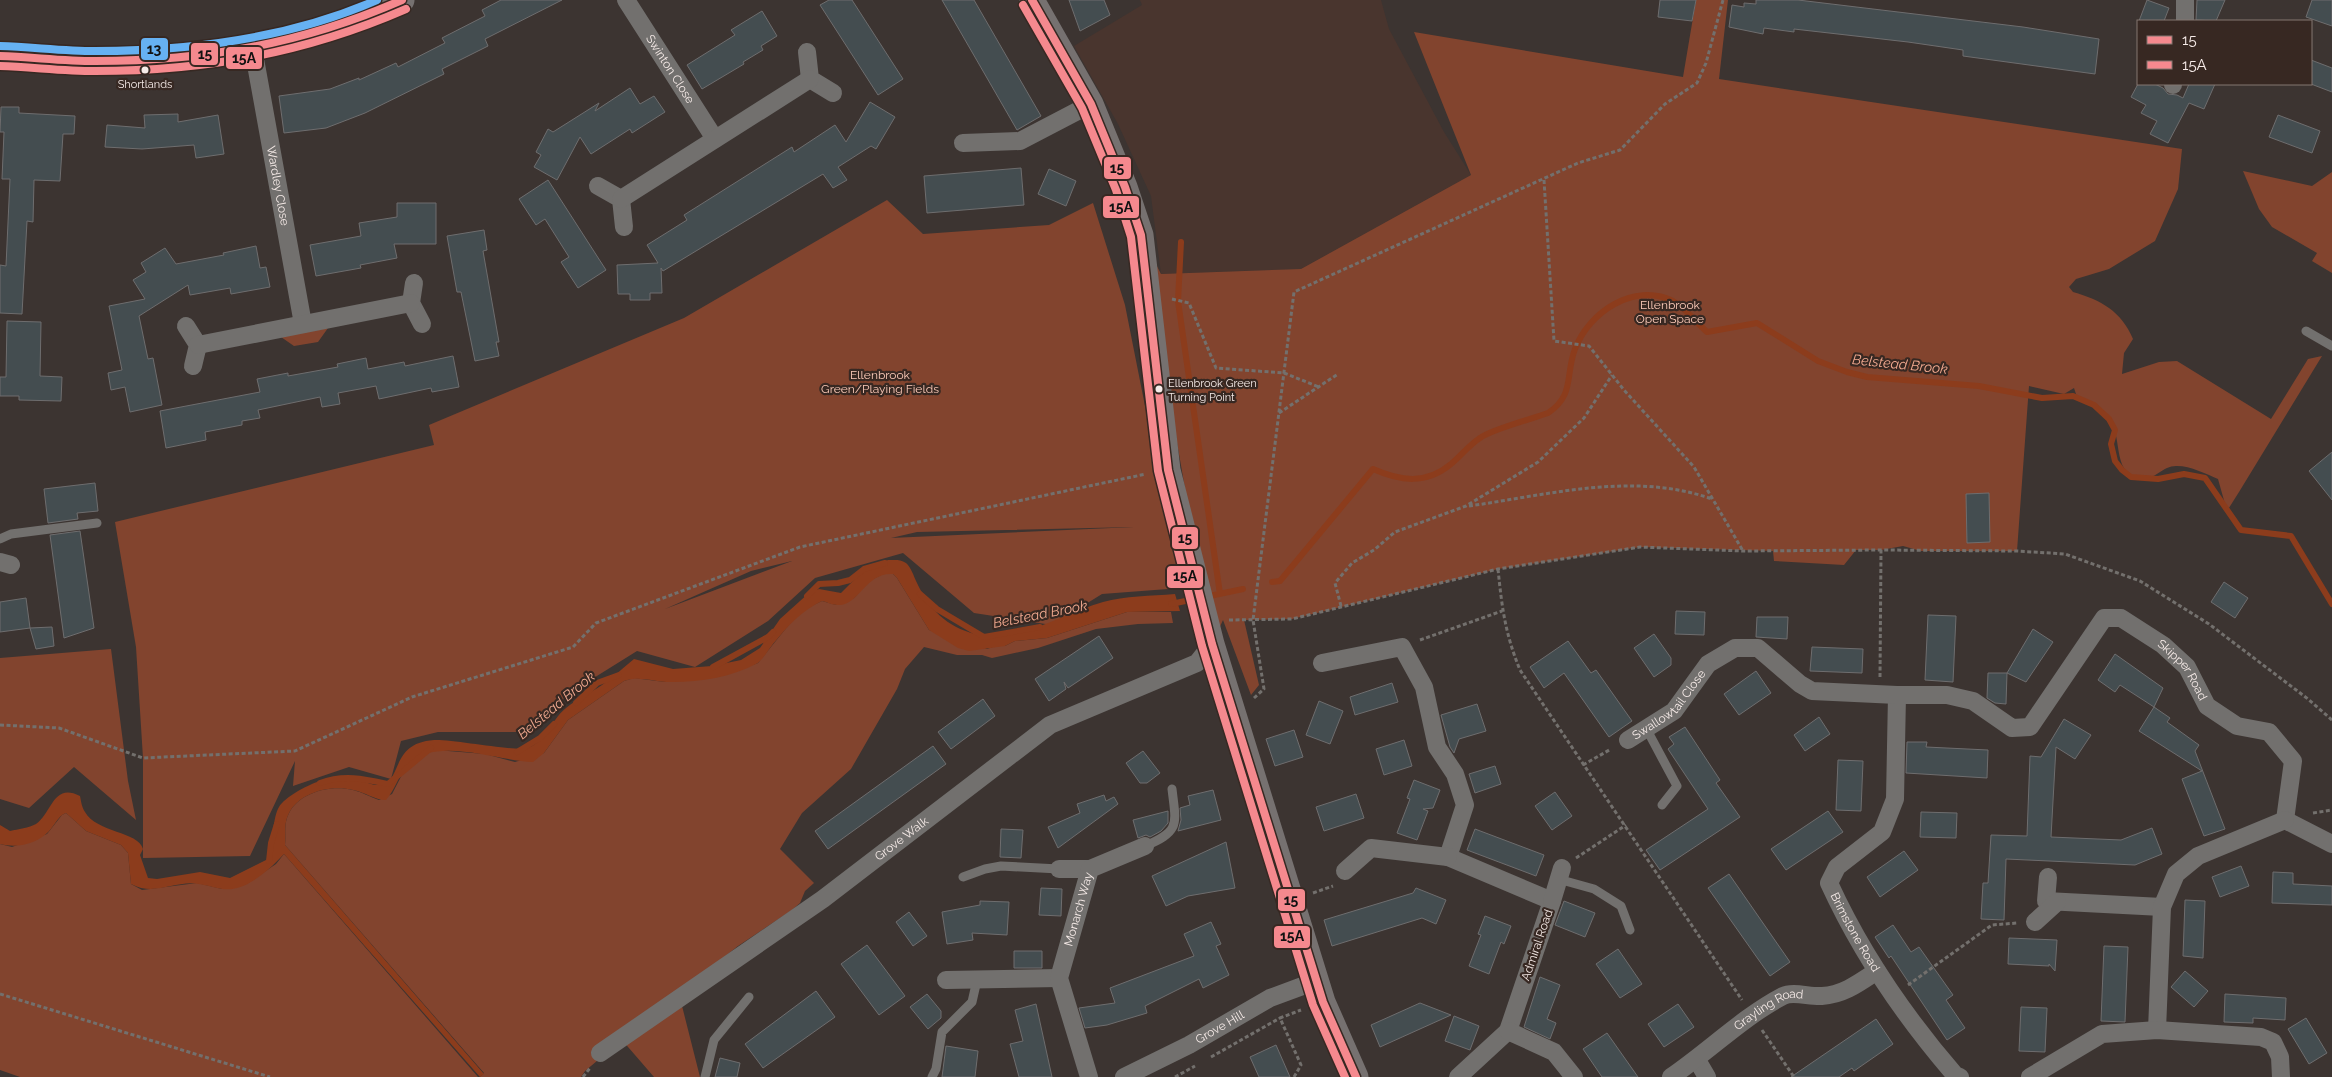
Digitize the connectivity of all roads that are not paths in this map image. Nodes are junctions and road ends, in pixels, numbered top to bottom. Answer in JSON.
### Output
{"nodes":[{"id":1,"x":626,"y":0,"type":"edge"},
{"id":2,"x":1032,"y":0,"type":"edge"},
{"id":3,"x":2185,"y":0,"type":"edge"},
{"id":4,"x":389,"y":3,"type":"edge"},
{"id":5,"x":2185,"y":20,"type":"edge"},
{"id":6,"x":253,"y":48,"type":"junction"},
{"id":7,"x":807,"y":52,"type":"dead end"},
{"id":8,"x":0,"y":56,"type":"edge"},
{"id":9,"x":810,"y":79,"type":"junction"},
{"id":10,"x":833,"y":93,"type":"dead end"},
{"id":11,"x":1091,"y":104,"type":"junction"},
{"id":12,"x":715,"y":140,"type":"junction"},
{"id":13,"x":963,"y":144,"type":"dead end"},
{"id":14,"x":598,"y":186,"type":"dead end"},
{"id":15,"x":621,"y":199,"type":"junction"},
{"id":16,"x":624,"y":227,"type":"dead end"},
{"id":17,"x":414,"y":283,"type":"dead end"},
{"id":18,"x":411,"y":304,"type":"junction"},
{"id":19,"x":303,"y":324,"type":"junction"},
{"id":20,"x":422,"y":324,"type":"dead end"},
{"id":21,"x":186,"y":326,"type":"dead end"},
{"id":22,"x":2306,"y":331,"type":"dead end"},
{"id":23,"x":198,"y":344,"type":"junction"},
{"id":24,"x":2332,"y":346,"type":"edge"},
{"id":25,"x":194,"y":366,"type":"dead end"},
{"id":26,"x":97,"y":523,"type":"dead end"},
{"id":27,"x":0,"y":539,"type":"edge"},
{"id":28,"x":1212,"y":644,"type":"junction"},
{"id":29,"x":1322,"y":663,"type":"dead end"},
{"id":30,"x":1888,"y":695,"type":"junction"},
{"id":31,"x":1646,"y":728,"type":"junction"},
{"id":32,"x":1628,"y":740,"type":"road end"},
{"id":33,"x":1172,"y":788,"type":"dead end"},
{"id":34,"x":1662,"y":805,"type":"dead end"},
{"id":35,"x":2286,"y":820,"type":"junction"},
{"id":36,"x":2332,"y":844,"type":"edge"},
{"id":37,"x":1145,"y":846,"type":"joint"},
{"id":38,"x":1448,"y":857,"type":"junction"},
{"id":39,"x":1060,"y":869,"type":"joint"},
{"id":40,"x":1090,"y":869,"type":"junction"},
{"id":41,"x":1345,"y":871,"type":"road end"},
{"id":42,"x":1560,"y":873,"type":"joint"},
{"id":43,"x":963,"y":877,"type":"dead end"},
{"id":44,"x":2048,"y":877,"type":"dead end"},
{"id":45,"x":1552,"y":901,"type":"junction"},
{"id":46,"x":2057,"y":902,"type":"junction"},
{"id":47,"x":2162,"y":907,"type":"junction"},
{"id":48,"x":2035,"y":922,"type":"road end"},
{"id":49,"x":1630,"y":930,"type":"dead end"},
{"id":50,"x":1877,"y":971,"type":"junction"},
{"id":51,"x":1059,"y":978,"type":"junction"},
{"id":52,"x":946,"y":980,"type":"dead end"},
{"id":53,"x":977,"y":980,"type":"junction"},
{"id":54,"x":1320,"y":991,"type":"junction"},
{"id":55,"x":748,"y":996,"type":"dead end"},
{"id":56,"x":2157,"y":1030,"type":"junction"},
{"id":57,"x":1508,"y":1031,"type":"junction"},
{"id":58,"x":600,"y":1053,"type":"dead end"},
{"id":59,"x":1697,"y":1060,"type":"junction"},
{"id":60,"x":704,"y":1077,"type":"edge"},
{"id":61,"x":932,"y":1077,"type":"edge"},
{"id":62,"x":1089,"y":1077,"type":"edge"},
{"id":63,"x":1124,"y":1077,"type":"edge"},
{"id":64,"x":1356,"y":1077,"type":"edge"},
{"id":65,"x":1458,"y":1077,"type":"edge"},
{"id":66,"x":1574,"y":1077,"type":"edge"},
{"id":67,"x":1671,"y":1077,"type":"edge"},
{"id":68,"x":1707,"y":1077,"type":"edge"},
{"id":69,"x":1960,"y":1077,"type":"edge"},
{"id":70,"x":2030,"y":1077,"type":"edge"},
{"id":71,"x":2281,"y":1077,"type":"edge"}],
"edges":[{"from":1,"to":12,"type":"street","name":"Swinton Close"},
{"from":2,"to":11,"type":"street"},
{"from":3,"to":5,"type":"street"},
{"from":4,"to":6,"type":"street"},
{"from":6,"to":8,"type":"street"},
{"from":6,"to":19,"type":"street","name":"Wardley Close"},
{"from":7,"to":9,"type":"street"},
{"from":9,"to":10,"type":"street"},
{"from":9,"to":12,"type":"street"},
{"from":11,"to":13,"type":"street"},
{"from":11,"to":28,"type":"street"},
{"from":12,"to":15,"type":"street"},
{"from":14,"to":15,"type":"street"},
{"from":15,"to":16,"type":"street"},
{"from":17,"to":18,"type":"street"},
{"from":18,"to":19,"type":"street"},
{"from":18,"to":20,"type":"street"},
{"from":19,"to":23,"type":"street"},
{"from":21,"to":23,"type":"street"},
{"from":22,"to":24,"type":"lane"},
{"from":23,"to":25,"type":"street"},
{"from":26,"to":27,"type":"lane"},
{"from":28,"to":54,"type":"street"},
{"from":28,"to":58,"type":"street","name":"Grove Walk"},
{"from":29,"to":38,"type":"street"},
{"from":30,"to":31,"type":"street","name":"Swallowtail Close"},
{"from":30,"to":35,"type":"street","name":"Skipper Road"},
{"from":30,"to":50,"type":"street","name":"Brimstone Road"},
{"from":31,"to":32,"type":"street","name":"Swallowtail Close"},
{"from":31,"to":34,"type":"lane"},
{"from":33,"to":37,"type":"lane"},
{"from":35,"to":36,"type":"street"},
{"from":35,"to":47,"type":"street"},
{"from":37,"to":40,"type":"street","name":"Monarch Way"},
{"from":38,"to":41,"type":"street","name":"Admiral Road"},
{"from":38,"to":45,"type":"street","name":"Admiral Road"},
{"from":39,"to":40,"type":"street"},
{"from":39,"to":43,"type":"lane"},
{"from":40,"to":51,"type":"street","name":"Monarch Way"},
{"from":42,"to":45,"type":"street"},
{"from":42,"to":49,"type":"lane"},
{"from":44,"to":46,"type":"street"},
{"from":45,"to":57,"type":"street","name":"Admiral Road"},
{"from":46,"to":47,"type":"street"},
{"from":46,"to":48,"type":"street"},
{"from":47,"to":56,"type":"street"},
{"from":50,"to":59,"type":"street","name":"Grayling Road"},
{"from":50,"to":69,"type":"street","name":"Brimstone Road"},
{"from":51,"to":53,"type":"street"},
{"from":51,"to":62,"type":"street"},
{"from":52,"to":53,"type":"street"},
{"from":53,"to":61,"type":"lane"},
{"from":54,"to":63,"type":"street","name":"Grove Hill"},
{"from":54,"to":64,"type":"street"},
{"from":55,"to":60,"type":"lane"},
{"from":56,"to":70,"type":"street"},
{"from":56,"to":71,"type":"street"},
{"from":57,"to":65,"type":"street","name":"Admiral Road"},
{"from":57,"to":66,"type":"street"},
{"from":59,"to":67,"type":"street","name":"Grayling Road"},
{"from":59,"to":68,"type":"street"}]}
